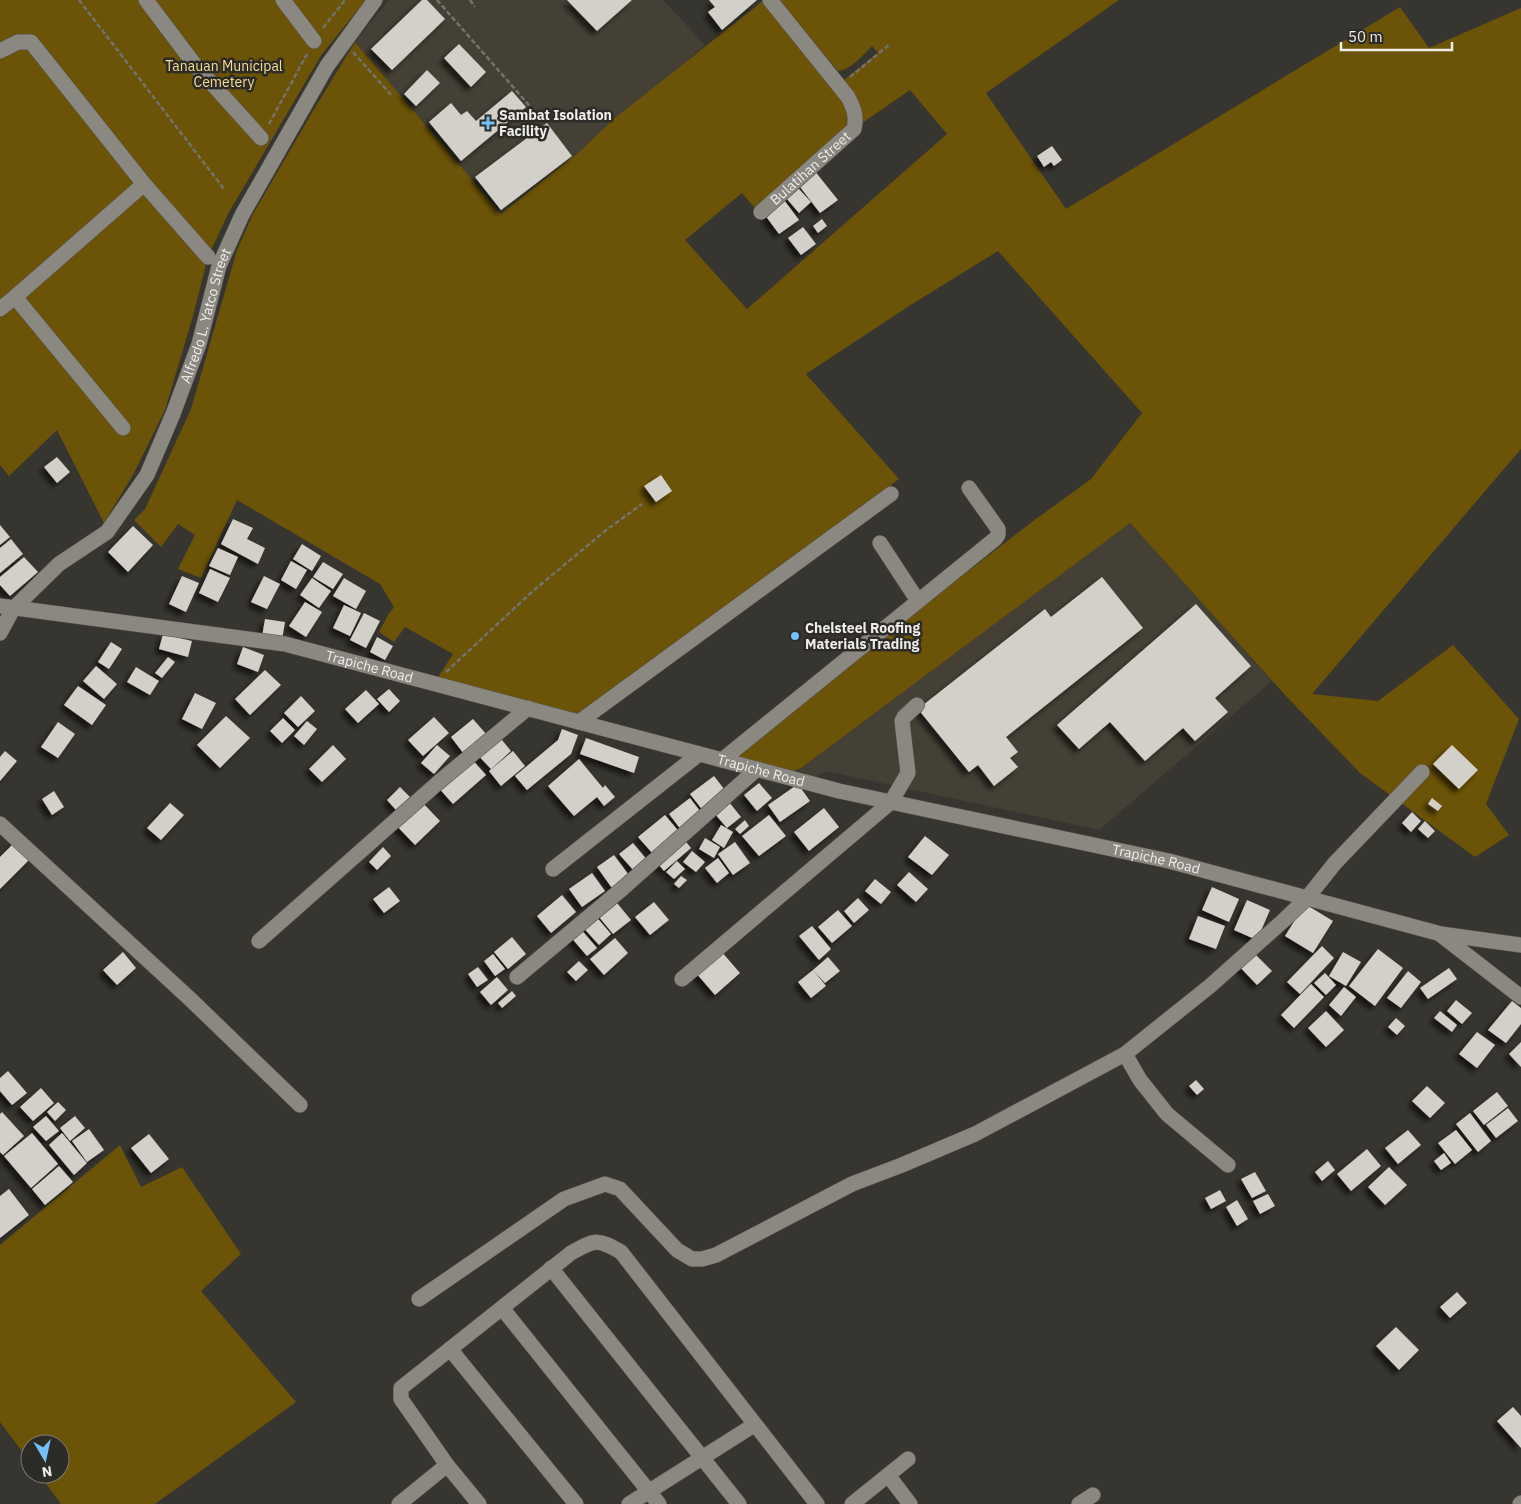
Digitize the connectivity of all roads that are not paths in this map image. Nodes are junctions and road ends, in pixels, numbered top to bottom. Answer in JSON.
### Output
{"nodes":[{"id":1,"x":146,"y":0,"type":"edge"},
{"id":2,"x":283,"y":0,"type":"edge"},
{"id":3,"x":375,"y":0,"type":"edge"},
{"id":4,"x":770,"y":0,"type":"edge"},
{"id":5,"x":314,"y":41,"type":"road end"},
{"id":6,"x":0,"y":51,"type":"edge"},
{"id":7,"x":261,"y":138,"type":"road end"},
{"id":8,"x":144,"y":184,"type":"junction"},
{"id":9,"x":761,"y":212,"type":"dead end"},
{"id":10,"x":208,"y":257,"type":"dead end"},
{"id":11,"x":15,"y":297,"type":"junction"},
{"id":12,"x":0,"y":309,"type":"edge"},
{"id":13,"x":123,"y":428,"type":"dead end"},
{"id":14,"x":969,"y":488,"type":"dead end"},
{"id":15,"x":891,"y":494,"type":"dead end"},
{"id":16,"x":880,"y":543,"type":"dead end"},
{"id":17,"x":918,"y":602,"type":"junction"},
{"id":18,"x":6,"y":607,"type":"edge"},
{"id":19,"x":0,"y":634,"type":"edge"},
{"id":20,"x":917,"y":705,"type":"dead end"},
{"id":21,"x":528,"y":708,"type":"junction"},
{"id":22,"x":579,"y":722,"type":"junction"},
{"id":23,"x":699,"y":754,"type":"junction"},
{"id":24,"x":722,"y":760,"type":"junction"},
{"id":25,"x":757,"y":770,"type":"junction"},
{"id":26,"x":1422,"y":772,"type":"dead end"},
{"id":27,"x":891,"y":802,"type":"junction"},
{"id":28,"x":0,"y":824,"type":"edge"},
{"id":29,"x":553,"y":870,"type":"dead end"},
{"id":30,"x":1307,"y":898,"type":"junction"},
{"id":31,"x":1441,"y":934,"type":"junction"},
{"id":32,"x":259,"y":941,"type":"dead end"},
{"id":33,"x":1521,"y":945,"type":"edge"},
{"id":34,"x":518,"y":977,"type":"dead end"},
{"id":35,"x":682,"y":980,"type":"dead end"},
{"id":36,"x":1521,"y":997,"type":"edge"},
{"id":37,"x":1125,"y":1054,"type":"junction"},
{"id":38,"x":300,"y":1105,"type":"dead end"},
{"id":39,"x":1228,"y":1165,"type":"dead end"},
{"id":40,"x":551,"y":1268,"type":"junction"},
{"id":41,"x":418,"y":1299,"type":"dead end"},
{"id":42,"x":502,"y":1308,"type":"junction"},
{"id":43,"x":450,"y":1349,"type":"junction"},
{"id":44,"x":754,"y":1425,"type":"junction"},
{"id":45,"x":702,"y":1458,"type":"junction"},
{"id":46,"x":908,"y":1460,"type":"dead end"},
{"id":47,"x":447,"y":1465,"type":"junction"},
{"id":48,"x":888,"y":1475,"type":"junction"},
{"id":49,"x":649,"y":1491,"type":"junction"},
{"id":50,"x":1093,"y":1495,"type":"dead end"},
{"id":51,"x":399,"y":1504,"type":"edge"},
{"id":52,"x":479,"y":1504,"type":"edge"},
{"id":53,"x":576,"y":1504,"type":"edge"},
{"id":54,"x":629,"y":1504,"type":"edge"},
{"id":55,"x":660,"y":1504,"type":"edge"},
{"id":56,"x":739,"y":1504,"type":"edge"},
{"id":57,"x":817,"y":1504,"type":"edge"},
{"id":58,"x":852,"y":1504,"type":"edge"},
{"id":59,"x":910,"y":1504,"type":"edge"},
{"id":60,"x":1080,"y":1504,"type":"edge"}],
"edges":[{"from":1,"to":7,"type":"street"},
{"from":2,"to":5,"type":"street"},
{"from":3,"to":18,"type":"street","name":"Alfredo L. Yatco Street"},
{"from":4,"to":9,"type":"street","name":"Bulatihan Street"},
{"from":6,"to":8,"type":"street"},
{"from":8,"to":10,"type":"street"},
{"from":8,"to":11,"type":"street"},
{"from":11,"to":12,"type":"street"},
{"from":11,"to":13,"type":"street"},
{"from":14,"to":17,"type":"street"},
{"from":15,"to":22,"type":"street"},
{"from":16,"to":17,"type":"street"},
{"from":17,"to":24,"type":"street"},
{"from":18,"to":19,"type":"street","name":"Alfredo L. Yatco Street"},
{"from":18,"to":21,"type":"street","name":"Trapiche Road"},
{"from":20,"to":27,"type":"street"},
{"from":21,"to":22,"type":"street","name":"Trapiche Road"},
{"from":21,"to":32,"type":"street"},
{"from":22,"to":23,"type":"street","name":"Trapiche Road"},
{"from":23,"to":24,"type":"street","name":"Trapiche Road"},
{"from":23,"to":29,"type":"street"},
{"from":24,"to":25,"type":"street","name":"Trapiche Road"},
{"from":25,"to":27,"type":"street","name":"Trapiche Road"},
{"from":25,"to":34,"type":"street"},
{"from":26,"to":30,"type":"street"},
{"from":27,"to":30,"type":"street","name":"Trapiche Road"},
{"from":27,"to":35,"type":"street"},
{"from":28,"to":38,"type":"street"},
{"from":30,"to":31,"type":"street","name":"Trapiche Road"},
{"from":30,"to":37,"type":"street"},
{"from":31,"to":33,"type":"street","name":"Trapiche Road"},
{"from":31,"to":36,"type":"street"},
{"from":37,"to":39,"type":"street"},
{"from":37,"to":41,"type":"street"},
{"from":40,"to":42,"type":"street"},
{"from":40,"to":44,"type":"street"},
{"from":40,"to":45,"type":"street"},
{"from":42,"to":43,"type":"street"},
{"from":42,"to":49,"type":"street"},
{"from":43,"to":47,"type":"street"},
{"from":43,"to":53,"type":"street"},
{"from":44,"to":45,"type":"street"},
{"from":44,"to":57,"type":"street"},
{"from":45,"to":49,"type":"street"},
{"from":45,"to":56,"type":"street"},
{"from":46,"to":48,"type":"street"},
{"from":47,"to":51,"type":"street"},
{"from":47,"to":52,"type":"street"},
{"from":48,"to":58,"type":"street"},
{"from":48,"to":59,"type":"street"},
{"from":49,"to":54,"type":"street"},
{"from":49,"to":55,"type":"street"},
{"from":50,"to":60,"type":"street"}]}
